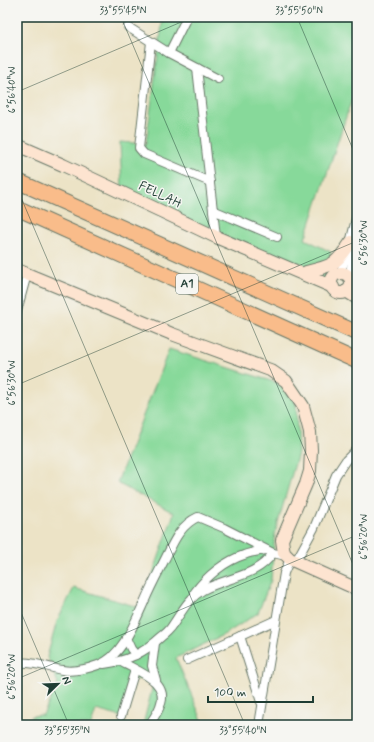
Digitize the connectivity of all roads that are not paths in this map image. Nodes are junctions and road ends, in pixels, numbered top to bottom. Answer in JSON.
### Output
{"nodes":[{"id":1,"x":187,"y":17,"type":"edge"},
{"id":2,"x":128,"y":27,"type":"dead end"},
{"id":3,"x":150,"y":42,"type":"junction"},
{"id":4,"x":169,"y":53,"type":"junction"},
{"id":5,"x":197,"y":68,"type":"junction"},
{"id":6,"x":218,"y":79,"type":"dead end"},
{"id":7,"x":17,"y":145,"type":"edge"},
{"id":8,"x":17,"y":181,"type":"edge"},
{"id":9,"x":210,"y":182,"type":"junction"},
{"id":10,"x":17,"y":208,"type":"edge"},
{"id":11,"x":213,"y":210,"type":"junction"},
{"id":12,"x":357,"y":216,"type":"edge"},
{"id":13,"x":216,"y":237,"type":"junction"},
{"id":14,"x":277,"y":237,"type":"dead end"},
{"id":15,"x":352,"y":238,"type":"junction"},
{"id":16,"x":291,"y":269,"type":"junction"},
{"id":17,"x":22,"y":272,"type":"edge"},
{"id":18,"x":306,"y":272,"type":"junction"},
{"id":19,"x":339,"y":279,"type":"junction"},
{"id":20,"x":357,"y":298,"type":"edge"},
{"id":21,"x":17,"y":311,"type":"edge"},
{"id":22,"x":357,"y":333,"type":"edge"},
{"id":23,"x":357,"y":361,"type":"edge"},
{"id":24,"x":357,"y":449,"type":"edge"},
{"id":25,"x":269,"y":551,"type":"junction"},
{"id":26,"x":291,"y":559,"type":"junction"},
{"id":27,"x":357,"y":589,"type":"edge"},
{"id":28,"x":191,"y":598,"type":"junction"},
{"id":29,"x":276,"y":620,"type":"junction"},
{"id":30,"x":240,"y":636,"type":"junction"},
{"id":31,"x":126,"y":638,"type":"junction"},
{"id":32,"x":155,"y":643,"type":"junction"},
{"id":33,"x":136,"y":655,"type":"junction"},
{"id":34,"x":187,"y":660,"type":"dead end"},
{"id":35,"x":120,"y":661,"type":"junction"},
{"id":36,"x":17,"y":663,"type":"edge"},
{"id":37,"x":98,"y":665,"type":"junction"},
{"id":38,"x":135,"y":670,"type":"junction"},
{"id":39,"x":156,"y":680,"type":"junction"},
{"id":40,"x":261,"y":704,"type":"junction"},
{"id":41,"x":120,"y":716,"type":"dead end"},
{"id":42,"x":149,"y":725,"type":"edge"},
{"id":43,"x":259,"y":725,"type":"edge"}],
"edges":[{"from":1,"to":4,"type":"street"},
{"from":2,"to":3,"type":"street"},
{"from":3,"to":4,"type":"street"},
{"from":3,"to":9,"type":"street"},
{"from":4,"to":5,"type":"street"},
{"from":5,"to":6,"type":"street"},
{"from":5,"to":9,"type":"street"},
{"from":7,"to":13,"type":"street","name":"FELLAH"},
{"from":8,"to":22,"type":"highway","number":"A1"},
{"from":9,"to":11,"type":"street"},
{"from":10,"to":23,"type":"highway","number":"A1"},
{"from":11,"to":13,"type":"street"},
{"from":11,"to":14,"type":"street"},
{"from":12,"to":15,"type":"street"},
{"from":13,"to":16,"type":"street","name":"FELLAH"},
{"from":15,"to":18,"type":"street"},
{"from":15,"to":19,"type":"street"},
{"from":16,"to":18,"type":"street","name":"FELLAH"},
{"from":16,"to":19,"type":"street","name":"FELLAH"},
{"from":17,"to":21,"type":"street"},
{"from":17,"to":26,"type":"street"},
{"from":18,"to":19,"type":"street","name":"FELLAH"},
{"from":19,"to":20,"type":"street","name":"FELLAH"},
{"from":24,"to":26,"type":"street"},
{"from":25,"to":26,"type":"street"},
{"from":25,"to":28,"type":"street"},
{"from":25,"to":28,"type":"street"},
{"from":25,"to":31,"type":"street"},
{"from":26,"to":27,"type":"street"},
{"from":26,"to":29,"type":"street"},
{"from":28,"to":32,"type":"street"},
{"from":29,"to":30,"type":"street"},
{"from":29,"to":40,"type":"street"},
{"from":30,"to":34,"type":"street"},
{"from":30,"to":40,"type":"street"},
{"from":31,"to":33,"type":"street"},
{"from":31,"to":37,"type":"street"},
{"from":32,"to":33,"type":"street"},
{"from":32,"to":39,"type":"street"},
{"from":33,"to":35,"type":"street"},
{"from":35,"to":37,"type":"street"},
{"from":35,"to":38,"type":"street"},
{"from":36,"to":37,"type":"street"},
{"from":38,"to":39,"type":"street"},
{"from":38,"to":41,"type":"street"},
{"from":39,"to":42,"type":"street"},
{"from":40,"to":43,"type":"street"}]}
